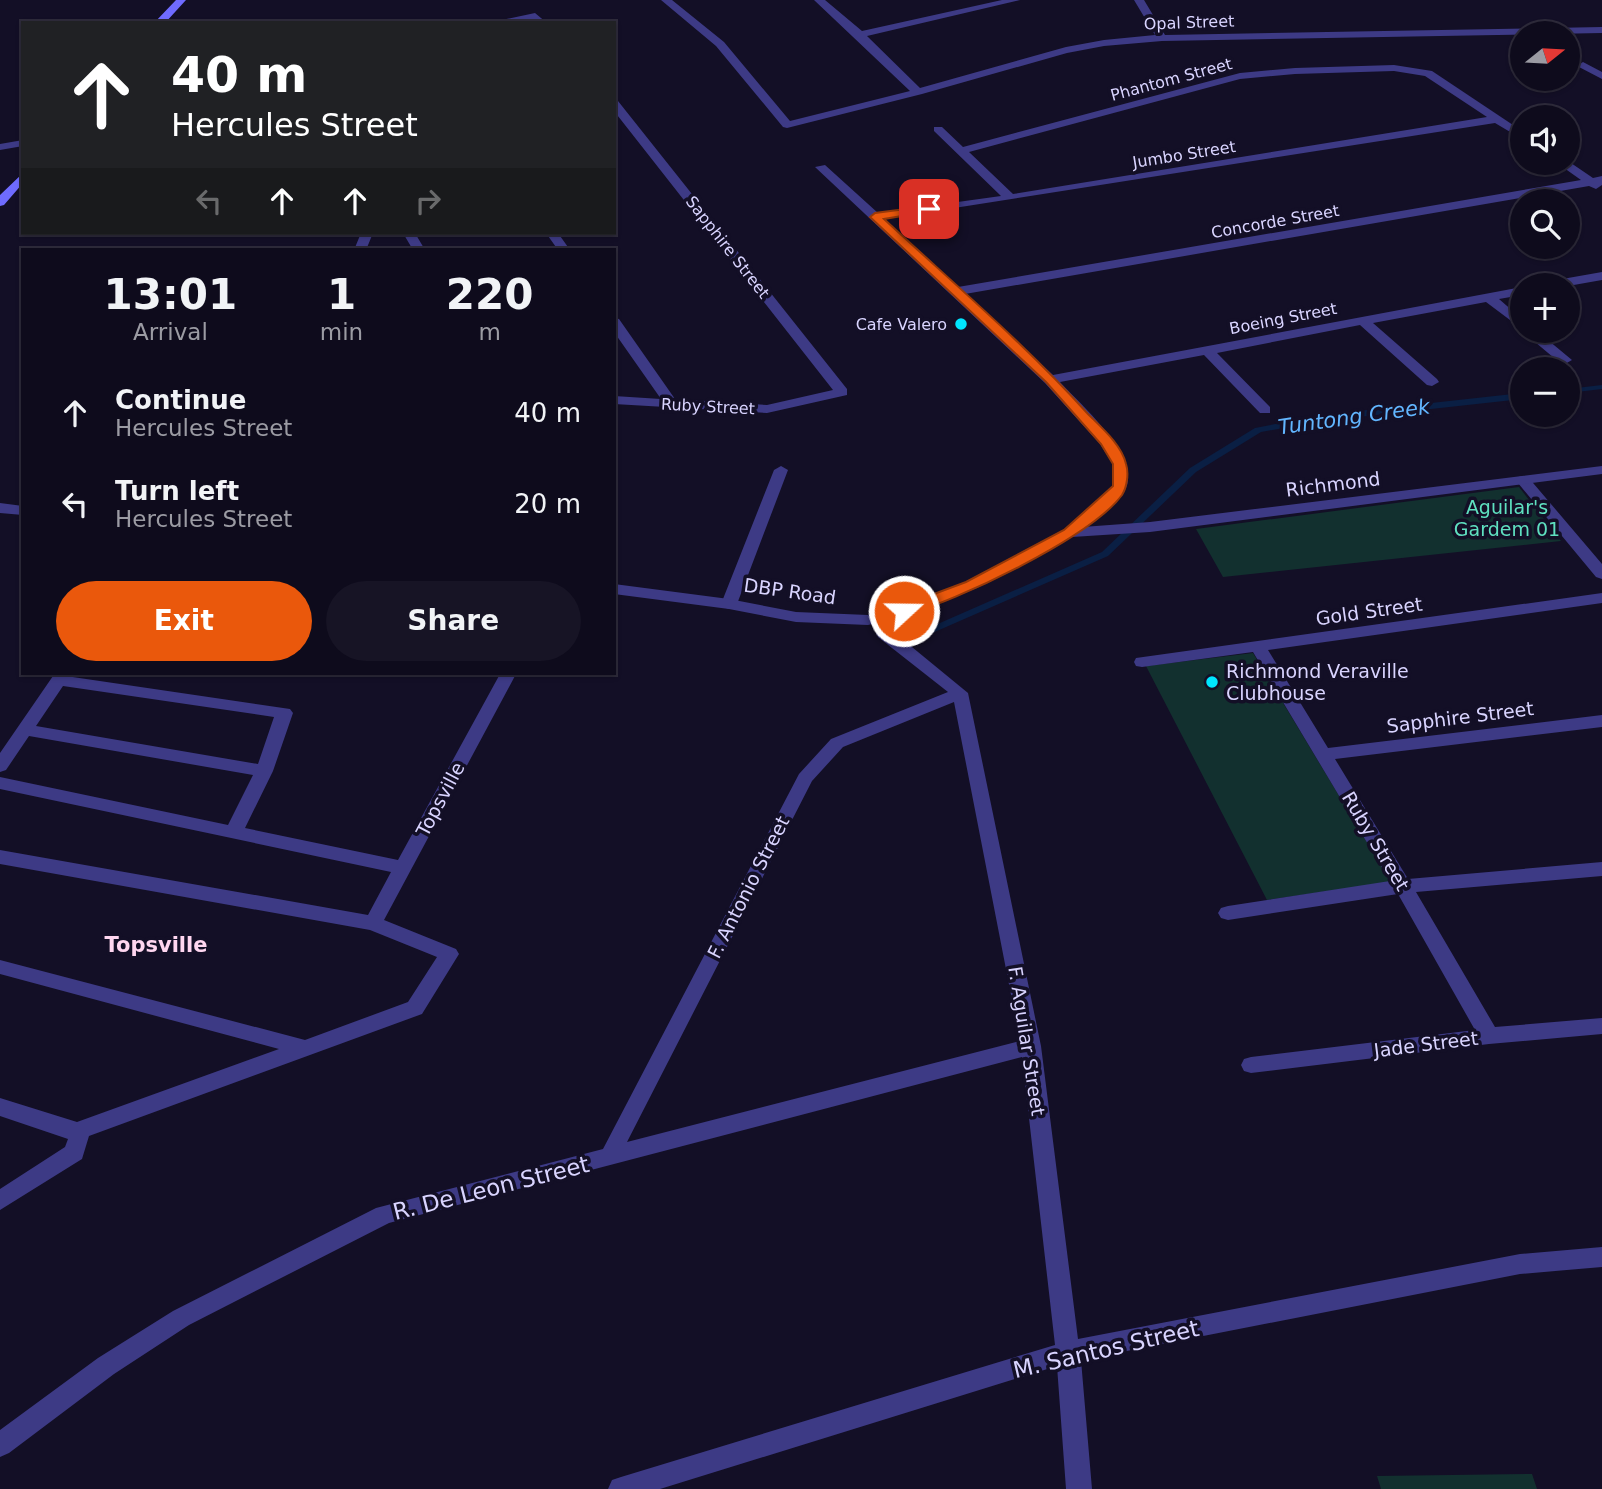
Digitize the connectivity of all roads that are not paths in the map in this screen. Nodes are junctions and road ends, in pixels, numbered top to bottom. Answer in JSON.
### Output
{"nodes":[{"id":1,"x":181,"y":0,"type":"edge"},
{"id":2,"x":666,"y":0,"type":"edge"},
{"id":3,"x":819,"y":0,"type":"edge"},
{"id":4,"x":1015,"y":0,"type":"edge"},
{"id":5,"x":1139,"y":0,"type":"edge"},
{"id":6,"x":539,"y":19,"type":"edge"},
{"id":7,"x":161,"y":21,"type":"edge"},
{"id":8,"x":516,"y":21,"type":"edge"},
{"id":9,"x":1602,"y":30,"type":"edge"},
{"id":10,"x":860,"y":35,"type":"junction"},
{"id":11,"x":1162,"y":38,"type":"junction"},
{"id":12,"x":1583,"y":65,"type":"dead end"},
{"id":13,"x":1602,"y":76,"type":"edge"},
{"id":14,"x":918,"y":92,"type":"junction"},
{"id":15,"x":616,"y":106,"type":"edge"},
{"id":16,"x":1498,"y":120,"type":"junction"},
{"id":17,"x":1510,"y":128,"type":"edge"},
{"id":18,"x":938,"y":129,"type":"dead end"},
{"id":19,"x":21,"y":143,"type":"edge"},
{"id":20,"x":0,"y":147,"type":"edge"},
{"id":21,"x":961,"y":151,"type":"junction"},
{"id":22,"x":821,"y":167,"type":"dead end"},
{"id":23,"x":1580,"y":173,"type":"edge"},
{"id":24,"x":21,"y":178,"type":"edge"},
{"id":25,"x":1599,"y":184,"type":"edge"},
{"id":26,"x":1010,"y":198,"type":"junction"},
{"id":27,"x":0,"y":202,"type":"edge"},
{"id":28,"x":875,"y":217,"type":"junction"},
{"id":29,"x":1602,"y":276,"type":"edge"},
{"id":30,"x":1580,"y":280,"type":"edge"},
{"id":31,"x":953,"y":292,"type":"junction"},
{"id":32,"x":1510,"y":293,"type":"edge"},
{"id":33,"x":1488,"y":297,"type":"junction"},
{"id":34,"x":1510,"y":315,"type":"edge"},
{"id":35,"x":1363,"y":321,"type":"junction"},
{"id":36,"x":616,"y":325,"type":"edge"},
{"id":37,"x":1544,"y":343,"type":"edge"},
{"id":38,"x":1206,"y":350,"type":"junction"},
{"id":39,"x":1561,"y":357,"type":"edge"},
{"id":40,"x":1050,"y":380,"type":"junction"},
{"id":41,"x":1432,"y":382,"type":"dead end"},
{"id":42,"x":842,"y":392,"type":"joint"},
{"id":43,"x":616,"y":400,"type":"edge"},
{"id":44,"x":672,"y":405,"type":"junction"},
{"id":45,"x":1265,"y":410,"type":"dead end"},
{"id":46,"x":781,"y":470,"type":"dead end"},
{"id":47,"x":1602,"y":470,"type":"edge"},
{"id":48,"x":1523,"y":480,"type":"junction"},
{"id":49,"x":0,"y":508,"type":"edge"},
{"id":50,"x":21,"y":511,"type":"edge"},
{"id":51,"x":1069,"y":533,"type":"junction"},
{"id":52,"x":1602,"y":574,"type":"edge"},
{"id":53,"x":616,"y":589,"type":"edge"},
{"id":54,"x":1602,"y":598,"type":"edge"},
{"id":55,"x":730,"y":604,"type":"junction"},
{"id":56,"x":884,"y":633,"type":"dead end"},
{"id":57,"x":1259,"y":648,"type":"junction"},
{"id":58,"x":1142,"y":662,"type":"dead end"},
{"id":59,"x":507,"y":675,"type":"edge"},
{"id":60,"x":960,"y":693,"type":"junction"},
{"id":61,"x":1602,"y":721,"type":"edge"},
{"id":62,"x":25,"y":730,"type":"junction"},
{"id":63,"x":1324,"y":754,"type":"junction"},
{"id":64,"x":0,"y":766,"type":"edge"},
{"id":65,"x":264,"y":771,"type":"junction"},
{"id":66,"x":0,"y":783,"type":"edge"},
{"id":67,"x":234,"y":832,"type":"junction"},
{"id":68,"x":0,"y":857,"type":"edge"},
{"id":69,"x":402,"y":869,"type":"junction"},
{"id":70,"x":1602,"y":869,"type":"edge"},
{"id":71,"x":1403,"y":886,"type":"junction"},
{"id":72,"x":1228,"y":913,"type":"dead end"},
{"id":73,"x":373,"y":923,"type":"junction"},
{"id":74,"x":0,"y":967,"type":"edge"},
{"id":75,"x":1602,"y":1026,"type":"edge"},
{"id":76,"x":1489,"y":1036,"type":"junction"},
{"id":77,"x":1031,"y":1046,"type":"junction"},
{"id":78,"x":306,"y":1048,"type":"junction"},
{"id":79,"x":1251,"y":1065,"type":"dead end"},
{"id":80,"x":0,"y":1107,"type":"edge"},
{"id":81,"x":77,"y":1130,"type":"junction"},
{"id":82,"x":610,"y":1157,"type":"junction"},
{"id":83,"x":0,"y":1202,"type":"edge"},
{"id":84,"x":1602,"y":1257,"type":"edge"},
{"id":85,"x":1068,"y":1352,"type":"junction"},
{"id":86,"x":0,"y":1445,"type":"edge"},
{"id":87,"x":621,"y":1489,"type":"edge"},
{"id":88,"x":1079,"y":1489,"type":"edge"}],
"edges":[{"from":1,"to":7,"type":"main road"},
{"from":2,"to":14,"type":"street","name":"Opal Street"},
{"from":3,"to":10,"type":"street"},
{"from":4,"to":10,"type":"street"},
{"from":5,"to":11,"type":"street"},
{"from":6,"to":8,"type":"street"},
{"from":9,"to":11,"type":"street","name":"Opal Street"},
{"from":10,"to":14,"type":"street"},
{"from":11,"to":14,"type":"street","name":"Opal Street"},
{"from":12,"to":13,"type":"street"},
{"from":15,"to":42,"type":"street","name":"Sapphire Street"},
{"from":16,"to":17,"type":"street","name":"Phantom Street"},
{"from":16,"to":21,"type":"street","name":"Phantom Street"},
{"from":16,"to":26,"type":"street","name":"Jumbo Street"},
{"from":18,"to":21,"type":"street"},
{"from":19,"to":20,"type":"street"},
{"from":21,"to":26,"type":"street"},
{"from":22,"to":28,"type":"street"},
{"from":23,"to":25,"type":"street"},
{"from":24,"to":27,"type":"main road"},
{"from":25,"to":31,"type":"street","name":"Concorde Street"},
{"from":26,"to":28,"type":"street","name":"Jumbo Street"},
{"from":28,"to":31,"type":"street"},
{"from":29,"to":30,"type":"street"},
{"from":31,"to":40,"type":"street"},
{"from":32,"to":33,"type":"street","name":"Boeing Street"},
{"from":33,"to":34,"type":"street"},
{"from":33,"to":35,"type":"street","name":"Boeing Street"},
{"from":35,"to":38,"type":"street","name":"Boeing Street"},
{"from":35,"to":41,"type":"street"},
{"from":36,"to":44,"type":"street"},
{"from":37,"to":39,"type":"street"},
{"from":38,"to":40,"type":"street","name":"Boeing Street"},
{"from":38,"to":45,"type":"street"},
{"from":40,"to":51,"type":"street"},
{"from":42,"to":44,"type":"street","name":"Ruby Street"},
{"from":43,"to":44,"type":"street","name":"Ruby Street"},
{"from":46,"to":55,"type":"street"},
{"from":47,"to":48,"type":"street","name":"Richmond"},
{"from":48,"to":51,"type":"street","name":"Richmond"},
{"from":48,"to":52,"type":"street"},
{"from":49,"to":50,"type":"street"},
{"from":51,"to":55,"type":"street","name":"DBP Road"},
{"from":53,"to":55,"type":"street","name":"DBP Road"},
{"from":54,"to":57,"type":"street","name":"Gold Street"},
{"from":56,"to":60,"type":"street"},
{"from":57,"to":58,"type":"street","name":"Gold Street"},
{"from":57,"to":63,"type":"street","name":"Ruby Street"},
{"from":59,"to":69,"type":"street","name":"Topsville"},
{"from":60,"to":77,"type":"street","name":"F. Aguilar Street"},
{"from":60,"to":82,"type":"street","name":"F. Antonio Street"},
{"from":61,"to":63,"type":"street","name":"Sapphire Street"},
{"from":62,"to":64,"type":"street"},
{"from":62,"to":65,"type":"street"},
{"from":62,"to":65,"type":"street"},
{"from":63,"to":71,"type":"street","name":"Ruby Street"},
{"from":65,"to":67,"type":"street"},
{"from":66,"to":67,"type":"street"},
{"from":67,"to":69,"type":"street"},
{"from":68,"to":73,"type":"street"},
{"from":69,"to":73,"type":"street","name":"Topsville"},
{"from":70,"to":71,"type":"street"},
{"from":71,"to":72,"type":"street"},
{"from":71,"to":76,"type":"street","name":"Ruby Street"},
{"from":73,"to":78,"type":"street"},
{"from":74,"to":78,"type":"street"},
{"from":75,"to":76,"type":"street","name":"Jade Street"},
{"from":76,"to":79,"type":"street","name":"Jade Street"},
{"from":77,"to":82,"type":"street","name":"R. De Leon Street"},
{"from":77,"to":85,"type":"street","name":"F. Aguilar Street"},
{"from":78,"to":81,"type":"street"},
{"from":80,"to":81,"type":"street"},
{"from":81,"to":83,"type":"street"},
{"from":82,"to":86,"type":"street","name":"R. De Leon Street"},
{"from":84,"to":85,"type":"street","name":"M. Santos Street"},
{"from":85,"to":87,"type":"street","name":"M. Santos Street"},
{"from":85,"to":88,"type":"street","name":"F. Aguilar Street"}]}
